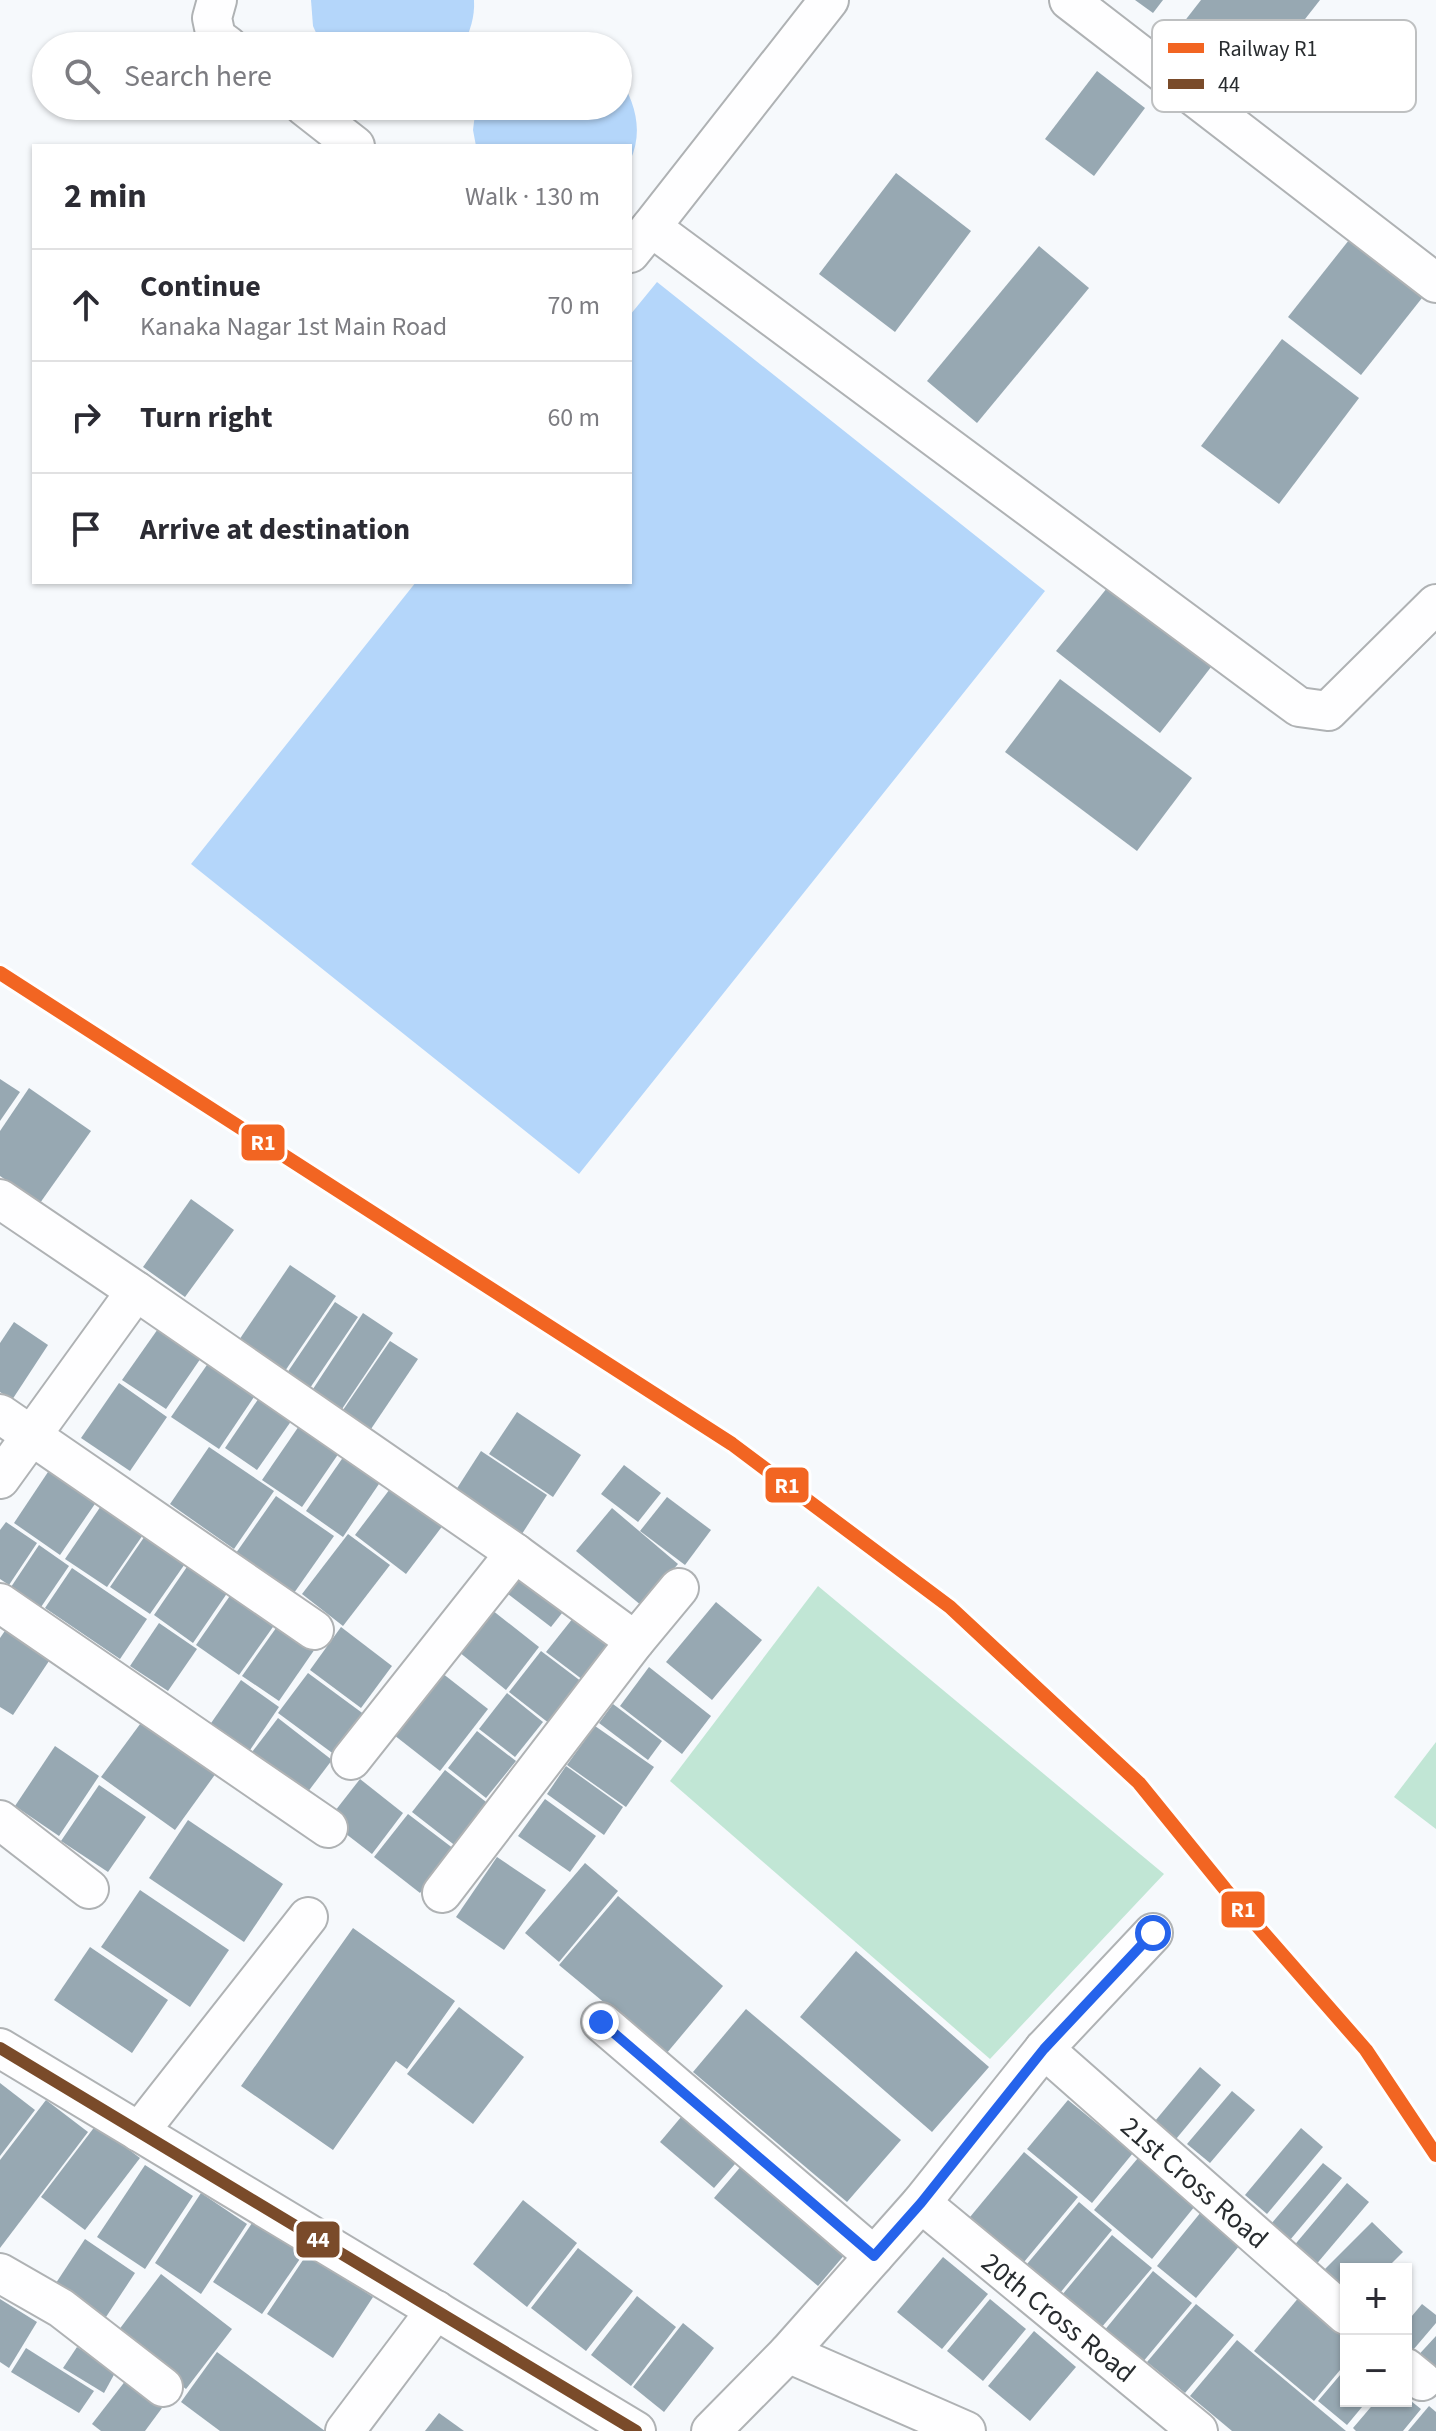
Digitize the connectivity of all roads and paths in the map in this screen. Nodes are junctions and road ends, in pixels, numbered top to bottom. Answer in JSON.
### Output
{"nodes":[{"id":1,"x":217,"y":0,"type":"edge"},
{"id":2,"x":829,"y":0,"type":"edge"},
{"id":3,"x":1069,"y":0,"type":"edge"},
{"id":4,"x":215,"y":32,"type":"edge"},
{"id":5,"x":1152,"y":64,"type":"edge"},
{"id":6,"x":1214,"y":112,"type":"edge"},
{"id":7,"x":322,"y":120,"type":"edge"},
{"id":8,"x":352,"y":144,"type":"edge"},
{"id":9,"x":641,"y":240,"type":"edge"},
{"id":10,"x":1436,"y":283,"type":"edge"},
{"id":11,"x":1436,"y":604,"type":"edge"},
{"id":12,"x":0,"y":1199,"type":"edge"},
{"id":13,"x":136,"y":1291,"type":"junction"},
{"id":14,"x":0,"y":1414,"type":"edge"},
{"id":15,"x":32,"y":1435,"type":"junction"},
{"id":16,"x":0,"y":1479,"type":"edge"},
{"id":17,"x":515,"y":1553,"type":"junction"},
{"id":18,"x":679,"y":1588,"type":"dead end"},
{"id":19,"x":0,"y":1603,"type":"edge"},
{"id":20,"x":314,"y":1630,"type":"dead end"},
{"id":21,"x":635,"y":1641,"type":"junction"},
{"id":22,"x":351,"y":1760,"type":"dead end"},
{"id":23,"x":0,"y":1820,"type":"edge"},
{"id":24,"x":328,"y":1828,"type":"dead end"},
{"id":25,"x":89,"y":1889,"type":"dead end"},
{"id":26,"x":442,"y":1893,"type":"dead end"},
{"id":27,"x":308,"y":1917,"type":"dead end"},
{"id":28,"x":1153,"y":1933,"type":"dead end"},
{"id":29,"x":601,"y":2022,"type":"dead end"},
{"id":30,"x":0,"y":2048,"type":"edge"},
{"id":31,"x":1044,"y":2049,"type":"junction"},
{"id":32,"x":139,"y":2132,"type":"junction"},
{"id":33,"x":921,"y":2203,"type":"junction"},
{"id":34,"x":874,"y":2256,"type":"junction"},
{"id":35,"x":0,"y":2273,"type":"edge"},
{"id":36,"x":436,"y":2310,"type":"junction"},
{"id":37,"x":1340,"y":2310,"type":"edge"},
{"id":38,"x":788,"y":2353,"type":"junction"},
{"id":39,"x":163,"y":2387,"type":"dead end"},
{"id":40,"x":345,"y":2431,"type":"edge"},
{"id":41,"x":636,"y":2431,"type":"edge"},
{"id":42,"x":711,"y":2431,"type":"edge"},
{"id":43,"x":966,"y":2431,"type":"edge"},
{"id":44,"x":1198,"y":2431,"type":"edge"}],
"edges":[{"from":1,"to":4,"type":"street"},
{"from":2,"to":9,"type":"street"},
{"from":3,"to":5,"type":"street"},
{"from":6,"to":10,"type":"street"},
{"from":7,"to":8,"type":"street"},
{"from":9,"to":11,"type":"street"},
{"from":12,"to":13,"type":"street"},
{"from":13,"to":15,"type":"street"},
{"from":13,"to":17,"type":"street"},
{"from":14,"to":15,"type":"street"},
{"from":15,"to":16,"type":"street"},
{"from":15,"to":20,"type":"street"},
{"from":17,"to":21,"type":"street"},
{"from":17,"to":22,"type":"street"},
{"from":18,"to":21,"type":"street"},
{"from":19,"to":24,"type":"street"},
{"from":21,"to":26,"type":"street"},
{"from":23,"to":25,"type":"street"},
{"from":27,"to":32,"type":"street"},
{"from":28,"to":31,"type":"street"},
{"from":29,"to":34,"type":"street"},
{"from":30,"to":32,"type":"street"},
{"from":31,"to":33,"type":"street"},
{"from":31,"to":37,"type":"street","name":"21st Cross Road"},
{"from":32,"to":36,"type":"street"},
{"from":33,"to":34,"type":"street"},
{"from":33,"to":44,"type":"street","name":"20th Cross Road"},
{"from":34,"to":38,"type":"street"},
{"from":35,"to":39,"type":"street"},
{"from":36,"to":40,"type":"street"},
{"from":36,"to":41,"type":"street"},
{"from":38,"to":42,"type":"street"},
{"from":38,"to":43,"type":"street"}]}
